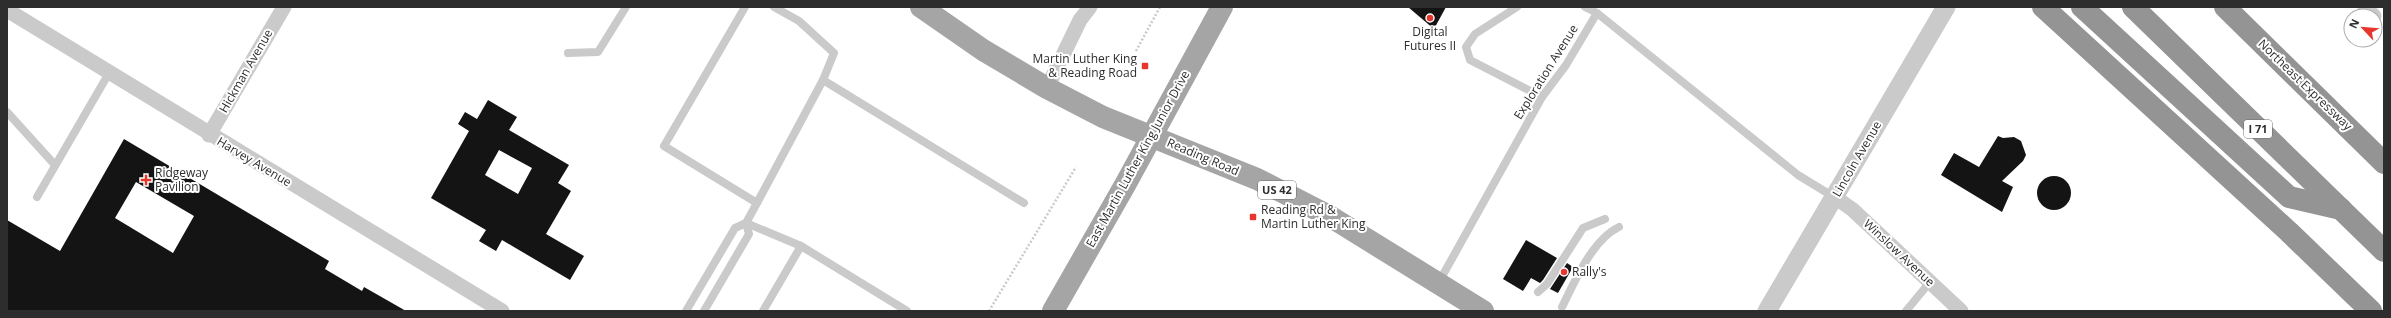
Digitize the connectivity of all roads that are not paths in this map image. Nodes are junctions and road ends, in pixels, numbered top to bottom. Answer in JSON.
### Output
{"nodes":[{"id":1,"x":284,"y":7,"type":"edge"},
{"id":2,"x":626,"y":7,"type":"edge"},
{"id":3,"x":745,"y":7,"type":"edge"},
{"id":4,"x":774,"y":7,"type":"edge"},
{"id":5,"x":921,"y":7,"type":"edge"},
{"id":6,"x":1090,"y":7,"type":"edge"},
{"id":7,"x":1222,"y":7,"type":"edge"},
{"id":8,"x":1517,"y":7,"type":"edge"},
{"id":9,"x":1584,"y":7,"type":"edge"},
{"id":10,"x":1946,"y":7,"type":"edge"},
{"id":11,"x":2042,"y":7,"type":"edge"},
{"id":12,"x":2082,"y":7,"type":"edge"},
{"id":13,"x":2133,"y":7,"type":"edge"},
{"id":14,"x":2225,"y":7,"type":"edge"},
{"id":15,"x":7,"y":10,"type":"edge"},
{"id":16,"x":1597,"y":13,"type":"junction"},
{"id":17,"x":568,"y":53,"type":"dead end"},
{"id":18,"x":109,"y":72,"type":"junction"},
{"id":19,"x":822,"y":80,"type":"junction"},
{"id":20,"x":1047,"y":88,"type":"junction"},
{"id":21,"x":1542,"y":97,"type":"junction"},
{"id":22,"x":7,"y":112,"type":"edge"},
{"id":23,"x":209,"y":135,"type":"junction"},
{"id":24,"x":1151,"y":135,"type":"junction"},
{"id":25,"x":2384,"y":163,"type":"edge"},
{"id":26,"x":55,"y":165,"type":"junction"},
{"id":27,"x":37,"y":197,"type":"dead end"},
{"id":28,"x":1835,"y":197,"type":"junction"},
{"id":29,"x":757,"y":203,"type":"junction"},
{"id":30,"x":1024,"y":203,"type":"dead end"},
{"id":31,"x":2342,"y":209,"type":"junction"},
{"id":32,"x":1605,"y":218,"type":"dead end"},
{"id":33,"x":746,"y":223,"type":"junction"},
{"id":34,"x":1619,"y":227,"type":"dead end"},
{"id":35,"x":801,"y":246,"type":"junction"},
{"id":36,"x":2384,"y":251,"type":"edge"},
{"id":37,"x":1438,"y":282,"type":"junction"},
{"id":38,"x":1930,"y":282,"type":"junction"},
{"id":39,"x":1538,"y":292,"type":"dead end"},
{"id":40,"x":1562,"y":307,"type":"dead end"},
{"id":41,"x":502,"y":311,"type":"edge"},
{"id":42,"x":686,"y":311,"type":"edge"},
{"id":43,"x":704,"y":311,"type":"edge"},
{"id":44,"x":763,"y":311,"type":"edge"},
{"id":45,"x":906,"y":311,"type":"edge"},
{"id":46,"x":1053,"y":311,"type":"edge"},
{"id":47,"x":1483,"y":311,"type":"edge"},
{"id":48,"x":1767,"y":311,"type":"edge"},
{"id":49,"x":1906,"y":311,"type":"edge"},
{"id":50,"x":1961,"y":311,"type":"edge"},
{"id":51,"x":2371,"y":311,"type":"edge"}],
"edges":[{"from":1,"to":23,"type":"street","name":"Hickman Avenue"},
{"from":2,"to":17,"type":"lane"},
{"from":3,"to":29,"type":"lane"},
{"from":4,"to":19,"type":"lane"},
{"from":5,"to":20,"type":"main road","name":"Reading Road","number":"US 42"},
{"from":6,"to":20,"type":"street"},
{"from":7,"to":24,"type":"main road","name":"East Martin Luther King Junior Drive"},
{"from":8,"to":21,"type":"lane"},
{"from":9,"to":16,"type":"lane"},
{"from":10,"to":28,"type":"street","name":"Lincoln Avenue"},
{"from":11,"to":51,"type":"highway"},
{"from":12,"to":31,"type":"highway"},
{"from":13,"to":31,"type":"highway","number":"I 71"},
{"from":14,"to":25,"type":"highway","name":"Northeast Expressway"},
{"from":15,"to":18,"type":"street","name":"Harvey Avenue"},
{"from":16,"to":21,"type":"lane","name":"Exploration Avenue"},
{"from":16,"to":28,"type":"lane"},
{"from":18,"to":23,"type":"street","name":"Harvey Avenue"},
{"from":18,"to":26,"type":"lane"},
{"from":19,"to":29,"type":"lane"},
{"from":19,"to":30,"type":"lane"},
{"from":20,"to":24,"type":"main road","name":"Reading Road","number":"US 42"},
{"from":21,"to":37,"type":"lane","name":"Exploration Avenue"},
{"from":22,"to":26,"type":"lane"},
{"from":23,"to":41,"type":"street","name":"Harvey Avenue"},
{"from":24,"to":37,"type":"main road","name":"Reading Road","number":"US 42"},
{"from":24,"to":46,"type":"main road","name":"East Martin Luther King Junior Drive"},
{"from":26,"to":27,"type":"lane"},
{"from":28,"to":38,"type":"street","name":"Winslow Avenue"},
{"from":28,"to":48,"type":"street","name":"Lincoln Avenue"},
{"from":29,"to":33,"type":"lane"},
{"from":31,"to":36,"type":"highway","number":"I 71"},
{"from":32,"to":39,"type":"lane"},
{"from":33,"to":35,"type":"lane"},
{"from":33,"to":42,"type":"lane"},
{"from":33,"to":43,"type":"lane"},
{"from":34,"to":40,"type":"lane"},
{"from":35,"to":44,"type":"lane"},
{"from":35,"to":45,"type":"lane"},
{"from":37,"to":47,"type":"main road","name":"Reading Road","number":"US 42"},
{"from":38,"to":49,"type":"lane"},
{"from":38,"to":50,"type":"street","name":"Winslow Avenue"}]}
